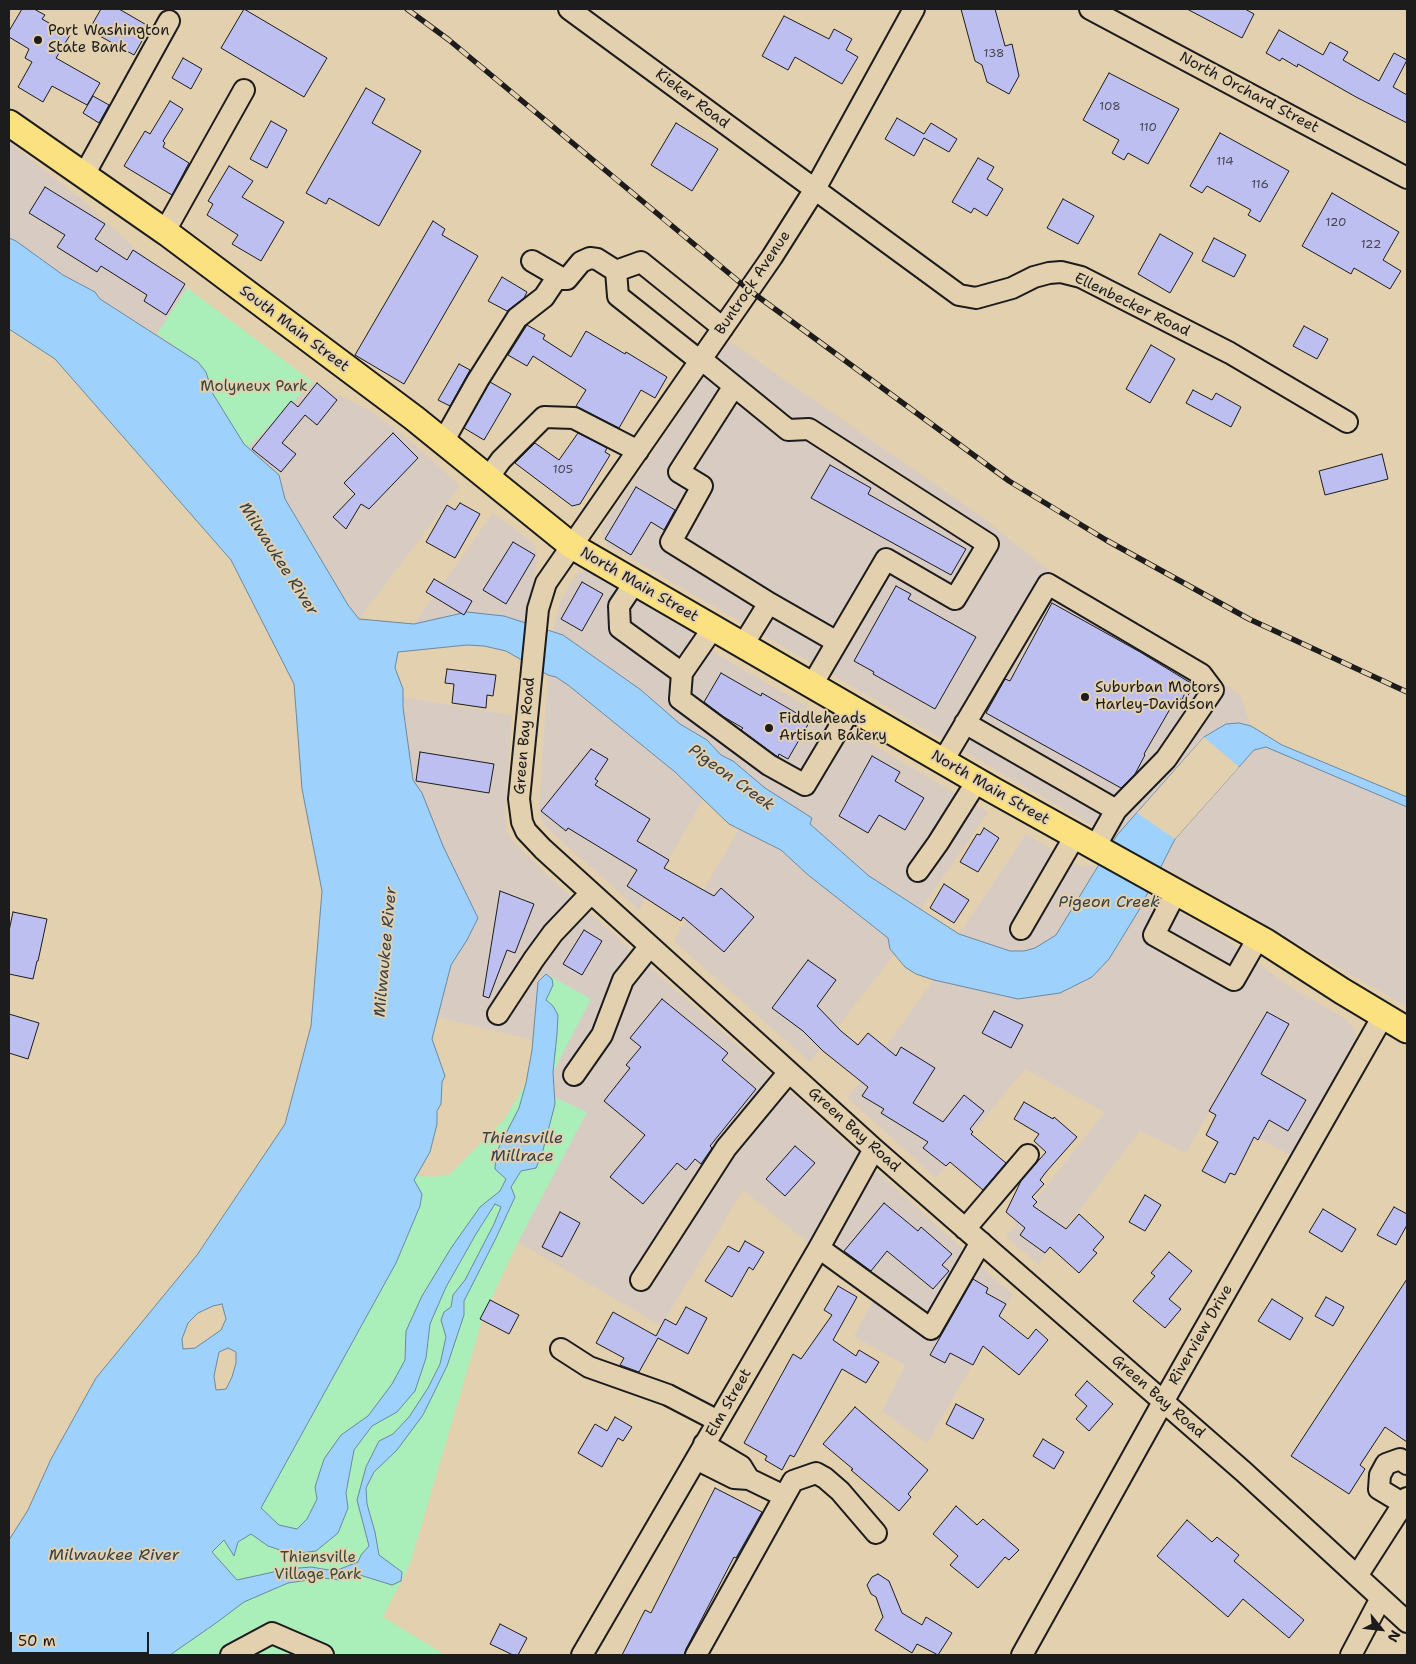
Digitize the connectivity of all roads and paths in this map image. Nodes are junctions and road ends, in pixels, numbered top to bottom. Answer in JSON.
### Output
{"nodes":[{"id":1,"x":569,"y":9,"type":"edge"},
{"id":2,"x":914,"y":9,"type":"edge"},
{"id":3,"x":1090,"y":9,"type":"edge"},
{"id":4,"x":169,"y":21,"type":"dead end"},
{"id":5,"x":244,"y":90,"type":"dead end"},
{"id":6,"x":9,"y":123,"type":"edge"},
{"id":7,"x":84,"y":175,"type":"junction"},
{"id":8,"x":1407,"y":178,"type":"edge"},
{"id":9,"x":814,"y":189,"type":"junction"},
{"id":10,"x":164,"y":231,"type":"junction"},
{"id":11,"x":532,"y":261,"type":"dead end"},
{"id":12,"x":616,"y":271,"type":"junction"},
{"id":13,"x":558,"y":276,"type":"junction"},
{"id":14,"x":723,"y":328,"type":"junction"},
{"id":15,"x":700,"y":360,"type":"junction"},
{"id":16,"x":734,"y":386,"type":"junction"},
{"id":17,"x":1347,"y":422,"type":"dead end"},
{"id":18,"x":443,"y":442,"type":"junction"},
{"id":19,"x":638,"y":451,"type":"junction"},
{"id":20,"x":488,"y":478,"type":"junction"},
{"id":21,"x":572,"y":546,"type":"junction"},
{"id":22,"x":635,"y":582,"type":"junction"},
{"id":23,"x":769,"y":603,"type":"junction"},
{"id":24,"x":713,"y":628,"type":"junction"},
{"id":25,"x":837,"y":642,"type":"junction"},
{"id":26,"x":743,"y":645,"type":"junction"},
{"id":27,"x":682,"y":673,"type":"junction"},
{"id":28,"x":812,"y":685,"type":"junction"},
{"id":29,"x":851,"y":708,"type":"junction"},
{"id":30,"x":965,"y":723,"type":"junction"},
{"id":31,"x":943,"y":761,"type":"junction"},
{"id":32,"x":977,"y":781,"type":"junction"},
{"id":33,"x":1116,"y":810,"type":"junction"},
{"id":34,"x":1085,"y":841,"type":"junction"},
{"id":35,"x":918,"y":871,"type":"dead end"},
{"id":36,"x":1166,"y":887,"type":"junction"},
{"id":37,"x":592,"y":893,"type":"junction"},
{"id":38,"x":1021,"y":929,"type":"dead end"},
{"id":39,"x":1258,"y":938,"type":"junction"},
{"id":40,"x":650,"y":946,"type":"junction"},
{"id":41,"x":498,"y":1014,"type":"dead end"},
{"id":42,"x":1384,"y":1016,"type":"junction"},
{"id":43,"x":1407,"y":1030,"type":"edge"},
{"id":44,"x":788,"y":1072,"type":"junction"},
{"id":45,"x":574,"y":1075,"type":"dead end"},
{"id":46,"x":874,"y":1149,"type":"junction"},
{"id":47,"x":1028,"y":1155,"type":"dead end"},
{"id":48,"x":965,"y":1229,"type":"junction"},
{"id":49,"x":980,"y":1242,"type":"junction"},
{"id":50,"x":819,"y":1248,"type":"junction"},
{"id":51,"x":641,"y":1280,"type":"dead end"},
{"id":52,"x":561,"y":1349,"type":"dead end"},
{"id":53,"x":1163,"y":1402,"type":"junction"},
{"id":54,"x":718,"y":1421,"type":"junction"},
{"id":55,"x":700,"y":1452,"type":"junction"},
{"id":56,"x":1407,"y":1464,"type":"edge"},
{"id":57,"x":784,"y":1496,"type":"junction"},
{"id":58,"x":1406,"y":1501,"type":"edge"},
{"id":59,"x":876,"y":1533,"type":"dead end"},
{"id":60,"x":1357,"y":1576,"type":"junction"},
{"id":61,"x":1381,"y":1598,"type":"junction"},
{"id":62,"x":1407,"y":1622,"type":"edge"},
{"id":63,"x":231,"y":1655,"type":"edge"},
{"id":64,"x":323,"y":1655,"type":"edge"},
{"id":65,"x":582,"y":1655,"type":"edge"},
{"id":66,"x":696,"y":1655,"type":"edge"},
{"id":67,"x":1022,"y":1655,"type":"edge"},
{"id":68,"x":1351,"y":1655,"type":"edge"}],
"edges":[{"from":1,"to":9,"type":"street","name":"Kieker Road"},
{"from":2,"to":9,"type":"street","name":"Buntrock Avenue"},
{"from":3,"to":8,"type":"street","name":"North Orchard Street"},
{"from":4,"to":7,"type":"street"},
{"from":5,"to":10,"type":"street"},
{"from":6,"to":7,"type":"main road","name":"South Main Street"},
{"from":7,"to":10,"type":"main road","name":"South Main Street"},
{"from":9,"to":14,"type":"street","name":"Buntrock Avenue"},
{"from":9,"to":17,"type":"street","name":"Ellenbecker Road"},
{"from":10,"to":18,"type":"main road","name":"South Main Street"},
{"from":11,"to":13,"type":"street"},
{"from":12,"to":13,"type":"street"},
{"from":12,"to":14,"type":"street"},
{"from":12,"to":15,"type":"street"},
{"from":13,"to":18,"type":"street"},
{"from":14,"to":15,"type":"street","name":"Buntrock Avenue"},
{"from":15,"to":16,"type":"street"},
{"from":15,"to":19,"type":"street","name":"Buntrock Avenue"},
{"from":16,"to":23,"type":"street"},
{"from":16,"to":25,"type":"street"},
{"from":18,"to":20,"type":"main road","name":"South Main Street"},
{"from":19,"to":20,"type":"street"},
{"from":19,"to":21,"type":"street","name":"Buntrock Avenue"},
{"from":20,"to":21,"type":"main road","name":"South Main Street"},
{"from":21,"to":22,"type":"main road","name":"North Main Street"},
{"from":21,"to":37,"type":"street","name":"Green Bay Road"},
{"from":22,"to":24,"type":"main road","name":"North Main Street"},
{"from":22,"to":27,"type":"street"},
{"from":23,"to":25,"type":"street"},
{"from":23,"to":26,"type":"street"},
{"from":24,"to":26,"type":"main road","name":"North Main Street"},
{"from":24,"to":27,"type":"street"},
{"from":25,"to":28,"type":"street"},
{"from":26,"to":28,"type":"main road","name":"North Main Street"},
{"from":27,"to":29,"type":"street"},
{"from":28,"to":29,"type":"main road","name":"North Main Street"},
{"from":29,"to":31,"type":"main road","name":"North Main Street"},
{"from":30,"to":31,"type":"street"},
{"from":30,"to":33,"type":"street"},
{"from":30,"to":33,"type":"street"},
{"from":31,"to":32,"type":"main road","name":"North Main Street"},
{"from":32,"to":34,"type":"main road","name":"North Main Street"},
{"from":32,"to":35,"type":"street"},
{"from":33,"to":34,"type":"street"},
{"from":34,"to":36,"type":"main road","name":"North Main Street"},
{"from":34,"to":38,"type":"street"},
{"from":36,"to":39,"type":"main road","name":"North Main Street"},
{"from":36,"to":39,"type":"street"},
{"from":37,"to":40,"type":"street","name":"Green Bay Road"},
{"from":37,"to":41,"type":"street"},
{"from":39,"to":42,"type":"main road","name":"North Main Street"},
{"from":40,"to":44,"type":"street","name":"Green Bay Road"},
{"from":40,"to":45,"type":"street"},
{"from":42,"to":43,"type":"main road","name":"North Main Street"},
{"from":42,"to":53,"type":"street","name":"Riverview Drive"},
{"from":44,"to":46,"type":"street","name":"Green Bay Road"},
{"from":44,"to":51,"type":"street"},
{"from":46,"to":48,"type":"street","name":"Green Bay Road"},
{"from":46,"to":50,"type":"street","name":"Elm Street"},
{"from":47,"to":48,"type":"street"},
{"from":48,"to":49,"type":"street","name":"Green Bay Road"},
{"from":49,"to":50,"type":"street"},
{"from":49,"to":53,"type":"street","name":"Green Bay Road"},
{"from":50,"to":54,"type":"street","name":"Elm Street"},
{"from":52,"to":54,"type":"street"},
{"from":53,"to":60,"type":"street","name":"Green Bay Road"},
{"from":53,"to":67,"type":"street","name":"Riverview Drive"},
{"from":54,"to":55,"type":"street","name":"Elm Street"},
{"from":55,"to":57,"type":"street"},
{"from":55,"to":65,"type":"street","name":"Elm Street"},
{"from":56,"to":58,"type":"street"},
{"from":57,"to":59,"type":"street"},
{"from":57,"to":66,"type":"street"},
{"from":58,"to":60,"type":"street"},
{"from":60,"to":61,"type":"street","name":"Green Bay Road"},
{"from":61,"to":62,"type":"street","name":"Green Bay Road"},
{"from":61,"to":68,"type":"street"},
{"from":63,"to":64,"type":"street"}]}
